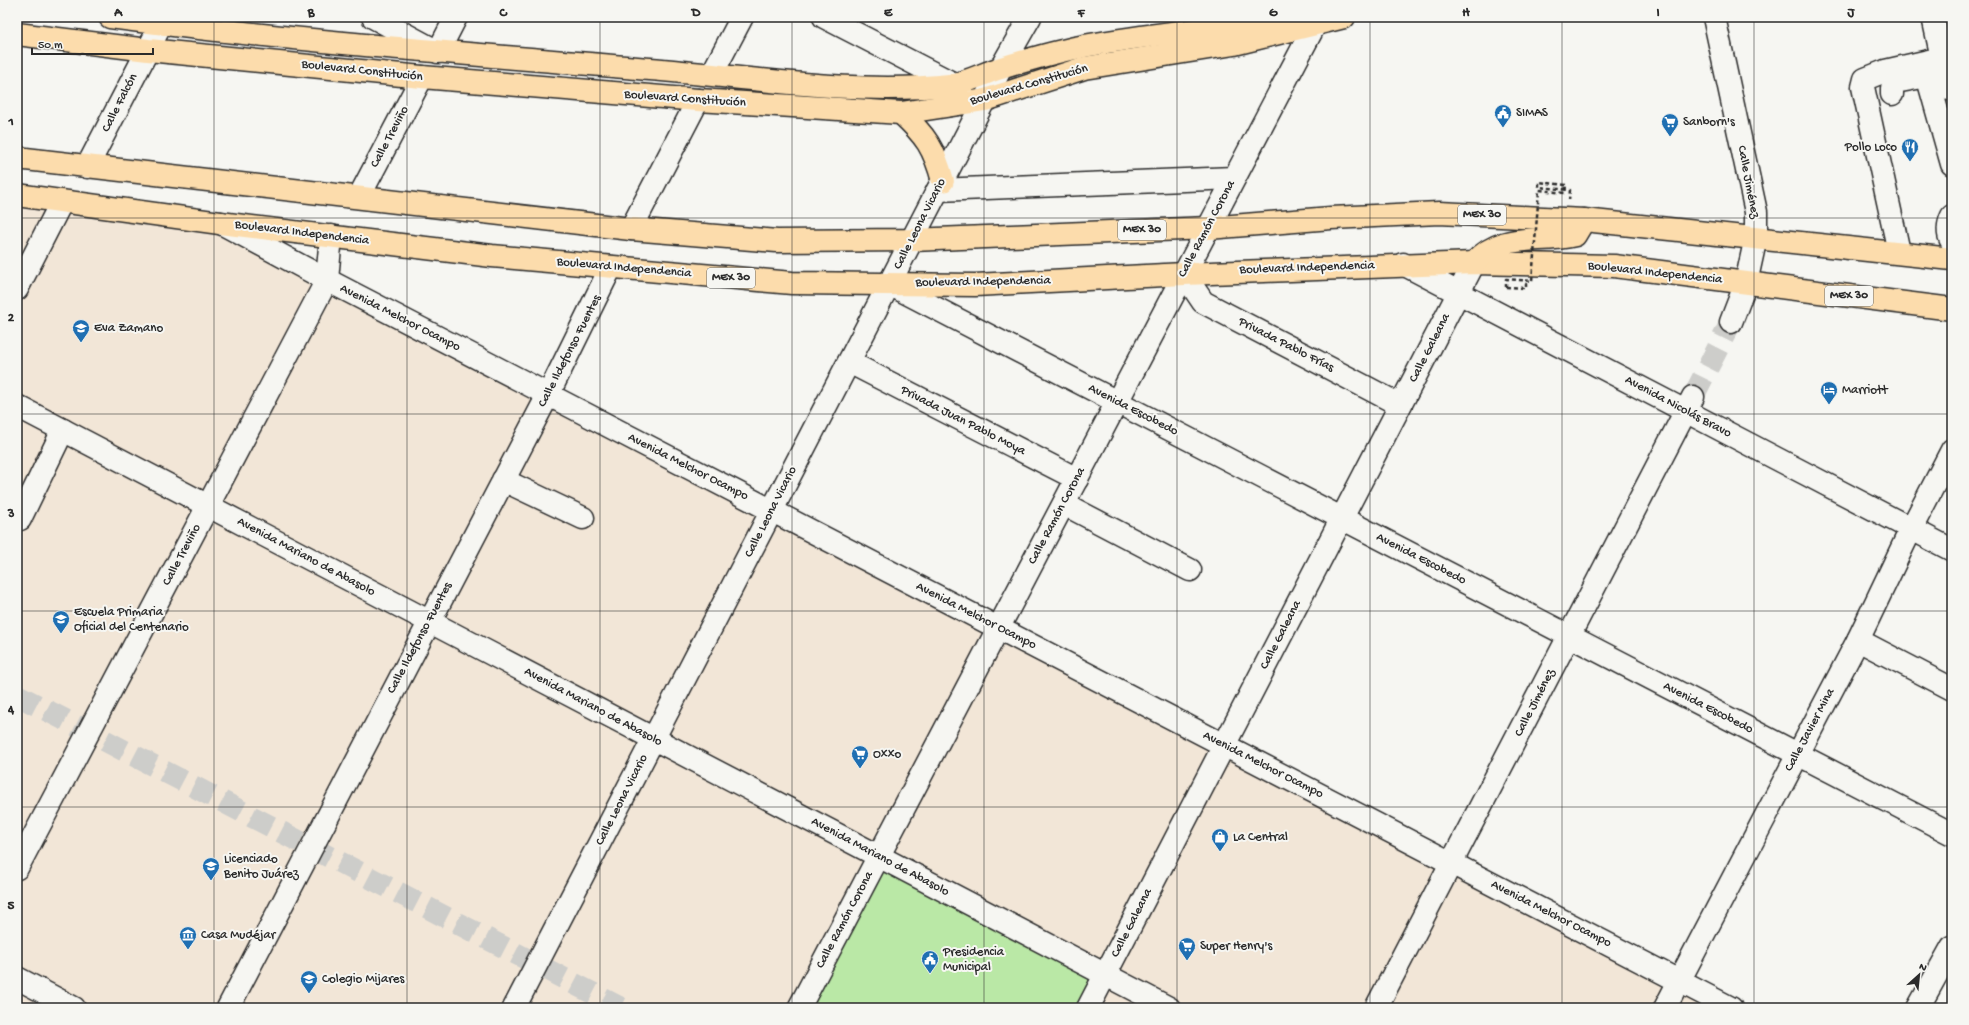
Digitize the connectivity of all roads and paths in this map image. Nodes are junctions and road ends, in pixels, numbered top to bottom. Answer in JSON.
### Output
{"nodes":[{"id":1,"x":110,"y":17,"type":"edge"},
{"id":2,"x":373,"y":17,"type":"edge"},
{"id":3,"x":456,"y":17,"type":"edge"},
{"id":4,"x":742,"y":17,"type":"edge"},
{"id":5,"x":824,"y":17,"type":"edge"},
{"id":6,"x":1030,"y":17,"type":"edge"},
{"id":7,"x":1273,"y":17,"type":"edge"},
{"id":8,"x":1344,"y":17,"type":"edge"},
{"id":9,"x":1714,"y":17,"type":"edge"},
{"id":10,"x":1933,"y":17,"type":"edge"},
{"id":11,"x":163,"y":20,"type":"edge"},
{"id":12,"x":1315,"y":20,"type":"edge"},
{"id":13,"x":17,"y":34,"type":"edge"},
{"id":14,"x":148,"y":50,"type":"junction"},
{"id":15,"x":438,"y":52,"type":"junction"},
{"id":16,"x":1942,"y":58,"type":"junction"},
{"id":17,"x":1001,"y":68,"type":"junction"},
{"id":18,"x":712,"y":74,"type":"junction"},
{"id":19,"x":422,"y":77,"type":"junction"},
{"id":20,"x":955,"y":84,"type":"junction"},
{"id":21,"x":1952,"y":90,"type":"edge"},
{"id":22,"x":1892,"y":94,"type":"dead end"},
{"id":23,"x":698,"y":100,"type":"junction"},
{"id":24,"x":985,"y":100,"type":"junction"},
{"id":25,"x":901,"y":113,"type":"junction"},
{"id":26,"x":17,"y":158,"type":"edge"},
{"id":27,"x":1952,"y":164,"type":"edge"},
{"id":28,"x":87,"y":167,"type":"junction"},
{"id":29,"x":1234,"y":178,"type":"junction"},
{"id":30,"x":940,"y":185,"type":"junction"},
{"id":31,"x":17,"y":195,"type":"edge"},
{"id":32,"x":359,"y":197,"type":"junction"},
{"id":33,"x":62,"y":202,"type":"junction"},
{"id":34,"x":1952,"y":216,"type":"edge"},
{"id":35,"x":1576,"y":219,"type":"junction"},
{"id":36,"x":220,"y":223,"type":"junction"},
{"id":37,"x":1208,"y":228,"type":"junction"},
{"id":38,"x":632,"y":229,"type":"junction"},
{"id":39,"x":331,"y":236,"type":"junction"},
{"id":40,"x":1756,"y":237,"type":"junction"},
{"id":41,"x":912,"y":240,"type":"junction"},
{"id":42,"x":1952,"y":242,"type":"edge"},
{"id":43,"x":1899,"y":252,"type":"junction"},
{"id":44,"x":1952,"y":259,"type":"edge"},
{"id":45,"x":1474,"y":263,"type":"junction"},
{"id":46,"x":1404,"y":264,"type":"junction"},
{"id":47,"x":611,"y":268,"type":"junction"},
{"id":48,"x":1184,"y":274,"type":"junction"},
{"id":49,"x":326,"y":280,"type":"junction"},
{"id":50,"x":1746,"y":283,"type":"junction"},
{"id":51,"x":889,"y":284,"type":"junction"},
{"id":52,"x":1506,"y":287,"type":"dead end"},
{"id":53,"x":17,"y":289,"type":"edge"},
{"id":54,"x":1458,"y":293,"type":"junction"},
{"id":55,"x":1952,"y":309,"type":"edge"},
{"id":56,"x":1731,"y":322,"type":"tunnel mouth"},
{"id":57,"x":849,"y":362,"type":"junction"},
{"id":58,"x":548,"y":394,"type":"junction"},
{"id":59,"x":1117,"y":402,"type":"junction"},
{"id":60,"x":1400,"y":404,"type":"junction"},
{"id":61,"x":1689,"y":404,"type":"junction"},
{"id":62,"x":17,"y":406,"type":"edge"},
{"id":63,"x":63,"y":430,"type":"junction"},
{"id":64,"x":1952,"y":450,"type":"edge"},
{"id":65,"x":1077,"y":479,"type":"junction"},
{"id":66,"x":503,"y":480,"type":"junction"},
{"id":67,"x":1064,"y":504,"type":"junction"},
{"id":68,"x":208,"y":506,"type":"junction"},
{"id":69,"x":771,"y":510,"type":"junction"},
{"id":70,"x":583,"y":518,"type":"dead end"},
{"id":71,"x":1342,"y":518,"type":"junction"},
{"id":72,"x":20,"y":519,"type":"dead end"},
{"id":73,"x":1911,"y":528,"type":"junction"},
{"id":74,"x":1952,"y":550,"type":"edge"},
{"id":75,"x":1190,"y":570,"type":"dead end"},
{"id":76,"x":428,"y":621,"type":"junction"},
{"id":77,"x":998,"y":627,"type":"junction"},
{"id":78,"x":1570,"y":636,"type":"junction"},
{"id":79,"x":1858,"y":640,"type":"junction"},
{"id":80,"x":1952,"y":689,"type":"edge"},
{"id":81,"x":654,"y":739,"type":"junction"},
{"id":82,"x":1224,"y":745,"type":"junction"},
{"id":83,"x":1797,"y":753,"type":"junction"},
{"id":84,"x":1952,"y":834,"type":"edge"},
{"id":85,"x":879,"y":857,"type":"junction"},
{"id":86,"x":1452,"y":863,"type":"junction"},
{"id":87,"x":17,"y":868,"type":"edge"},
{"id":88,"x":1952,"y":947,"type":"edge"},
{"id":89,"x":1105,"y":975,"type":"junction"},
{"id":90,"x":17,"y":978,"type":"edge"},
{"id":91,"x":1679,"y":981,"type":"junction"},
{"id":92,"x":74,"y":1008,"type":"edge"},
{"id":93,"x":228,"y":1008,"type":"edge"},
{"id":94,"x":514,"y":1008,"type":"edge"},
{"id":95,"x":799,"y":1008,"type":"edge"},
{"id":96,"x":1088,"y":1008,"type":"edge"},
{"id":97,"x":1169,"y":1008,"type":"edge"},
{"id":98,"x":1376,"y":1008,"type":"edge"},
{"id":99,"x":1665,"y":1008,"type":"edge"},
{"id":100,"x":1731,"y":1008,"type":"edge"},
{"id":101,"x":1918,"y":1008,"type":"edge"}],
"edges":[{"from":1,"to":11,"type":"main road","name":"Boulevard Constitución"},
{"from":2,"to":15,"type":"street"},
{"from":3,"to":15,"type":"street"},
{"from":4,"to":18,"type":"street"},
{"from":5,"to":20,"type":"street"},
{"from":6,"to":17,"type":"street","name":"Calle Leona Vicario"},
{"from":7,"to":17,"type":"main road","name":"Boulevard Constitución"},
{"from":8,"to":12,"type":"main road","name":"Boulevard Constitución"},
{"from":9,"to":40,"type":"street","name":"Calle Jiménez"},
{"from":10,"to":16,"type":"street"},
{"from":11,"to":14,"type":"street","name":"Calle Falcón"},
{"from":11,"to":15,"type":"main road","name":"Boulevard Constitución"},
{"from":12,"to":24,"type":"main road","name":"Boulevard Constitución"},
{"from":12,"to":29,"type":"street","name":"Calle Ramón Corona"},
{"from":13,"to":14,"type":"main road","name":"Boulevard Constitución"},
{"from":14,"to":19,"type":"main road","name":"Boulevard Constitución"},
{"from":14,"to":28,"type":"street","name":"Calle Falcón"},
{"from":15,"to":18,"type":"main road","name":"Boulevard Constitución"},
{"from":16,"to":21,"type":"street"},
{"from":16,"to":43,"type":"street"},
{"from":17,"to":20,"type":"main road","name":"Boulevard Constitución"},
{"from":17,"to":24,"type":"street","name":"Calle Leona Vicario"},
{"from":18,"to":20,"type":"main road","name":"Boulevard Constitución"},
{"from":19,"to":23,"type":"main road","name":"Boulevard Constitución"},
{"from":19,"to":32,"type":"street","name":"Calle Treviño"},
{"from":20,"to":24,"type":"street"},
{"from":22,"to":27,"type":"street"},
{"from":23,"to":25,"type":"main road","name":"Boulevard Constitución"},
{"from":23,"to":38,"type":"street"},
{"from":24,"to":25,"type":"main road","name":"Boulevard Constitución"},
{"from":24,"to":30,"type":"street","name":"Calle Leona Vicario"},
{"from":25,"to":30,"type":"main road"},
{"from":26,"to":28,"type":"main road","number":"MEX 30"},
{"from":28,"to":32,"type":"main road","number":"MEX 30"},
{"from":29,"to":30,"type":"street"},
{"from":29,"to":37,"type":"street","name":"Calle Ramón Corona"},
{"from":30,"to":41,"type":"street","name":"Calle Leona Vicario"},
{"from":31,"to":33,"type":"main road","name":"Boulevard Independencia","number":"MEX 30"},
{"from":32,"to":38,"type":"main road","number":"MEX 30"},
{"from":33,"to":36,"type":"main road","name":"Boulevard Independencia","number":"MEX 30"},
{"from":33,"to":53,"type":"street"},
{"from":34,"to":42,"type":"street"},
{"from":35,"to":37,"type":"main road","number":"MEX 30"},
{"from":35,"to":40,"type":"main road","number":"MEX 30"},
{"from":35,"to":45,"type":"main road"},
{"from":35,"to":52,"type":"path","bridge":true},
{"from":36,"to":39,"type":"main road","name":"Boulevard Independencia","number":"MEX 30"},
{"from":36,"to":49,"type":"street","name":"Avenida Melchor Ocampo"},
{"from":37,"to":41,"type":"main road","number":"MEX 30"},
{"from":37,"to":48,"type":"street","name":"Calle Ramón Corona"},
{"from":38,"to":41,"type":"main road","number":"MEX 30"},
{"from":39,"to":47,"type":"main road","name":"Boulevard Independencia","number":"MEX 30"},
{"from":39,"to":49,"type":"street","name":"Calle Treviño"},
{"from":40,"to":43,"type":"main road","number":"MEX 30"},
{"from":40,"to":50,"type":"street","name":"Calle Jiménez"},
{"from":41,"to":51,"type":"street","name":"Calle Leona Vicario"},
{"from":43,"to":44,"type":"main road","number":"MEX 30"},
{"from":45,"to":46,"type":"main road","name":"Boulevard Independencia","number":"MEX 30"},
{"from":45,"to":50,"type":"main road","name":"Boulevard Independencia","number":"MEX 30"},
{"from":45,"to":54,"type":"street","name":"Calle Galeana"},
{"from":46,"to":48,"type":"main road","name":"Boulevard Independencia","number":"MEX 30"},
{"from":46,"to":54,"type":"street","name":"Avenida Nicolás Bravo"},
{"from":47,"to":51,"type":"main road","name":"Boulevard Independencia","number":"MEX 30"},
{"from":47,"to":58,"type":"street","name":"Calle Ildefonso Fuentes"},
{"from":48,"to":51,"type":"main road","name":"Boulevard Independencia","number":"MEX 30"},
{"from":48,"to":59,"type":"street","name":"Calle Ramón Corona"},
{"from":48,"to":60,"type":"street","name":"Privada Pablo Frías"},
{"from":49,"to":58,"type":"street","name":"Avenida Melchor Ocampo"},
{"from":49,"to":68,"type":"street","name":"Calle Treviño"},
{"from":50,"to":55,"type":"main road","name":"Boulevard Independencia","number":"MEX 30"},
{"from":50,"to":56,"type":"street","name":"Calle Jiménez"},
{"from":51,"to":57,"type":"street","name":"Calle Leona Vicario"},
{"from":51,"to":59,"type":"street","name":"Avenida Escobedo"},
{"from":54,"to":60,"type":"street","name":"Calle Galeana"},
{"from":54,"to":61,"type":"street","name":"Avenida Nicolás Bravo"},
{"from":57,"to":65,"type":"street","name":"Privada Juan Pablo Moya"},
{"from":57,"to":69,"type":"street","name":"Calle Leona Vicario"},
{"from":58,"to":66,"type":"street","name":"Calle Ildefonso Fuentes"},
{"from":58,"to":69,"type":"street","name":"Avenida Melchor Ocampo"},
{"from":59,"to":65,"type":"street","name":"Calle Ramón Corona"},
{"from":59,"to":71,"type":"street","name":"Avenida Escobedo"},
{"from":60,"to":71,"type":"street","name":"Calle Galeana"},
{"from":61,"to":73,"type":"street","name":"Avenida Nicolás Bravo"},
{"from":61,"to":78,"type":"street","name":"Calle Jiménez"},
{"from":62,"to":63,"type":"street","name":"Avenida Mariano de Abasolo"},
{"from":63,"to":68,"type":"street","name":"Avenida Mariano de Abasolo"},
{"from":63,"to":72,"type":"street"},
{"from":64,"to":73,"type":"street","name":"Calle Javier Mina"},
{"from":65,"to":67,"type":"street","name":"Calle Ramón Corona"},
{"from":66,"to":70,"type":"street"},
{"from":66,"to":76,"type":"street","name":"Calle Ildefonso Fuentes"},
{"from":67,"to":75,"type":"street"},
{"from":67,"to":77,"type":"street","name":"Calle Ramón Corona"},
{"from":68,"to":76,"type":"street","name":"Avenida Mariano de Abasolo"},
{"from":68,"to":87,"type":"street","name":"Calle Treviño"},
{"from":69,"to":77,"type":"street","name":"Avenida Melchor Ocampo"},
{"from":69,"to":81,"type":"street","name":"Calle Leona Vicario"},
{"from":71,"to":78,"type":"street","name":"Avenida Escobedo"},
{"from":71,"to":82,"type":"street","name":"Calle Galeana"},
{"from":73,"to":74,"type":"street","name":"Avenida Nicolás Bravo"},
{"from":73,"to":79,"type":"street","name":"Calle Javier Mina"},
{"from":76,"to":81,"type":"street","name":"Avenida Mariano de Abasolo"},
{"from":76,"to":93,"type":"street","name":"Calle Ildefonso Fuentes"},
{"from":77,"to":82,"type":"street","name":"Avenida Melchor Ocampo"},
{"from":77,"to":85,"type":"street","name":"Calle Ramón Corona"},
{"from":78,"to":83,"type":"street","name":"Avenida Escobedo"},
{"from":78,"to":86,"type":"street","name":"Calle Jiménez"},
{"from":79,"to":80,"type":"street"},
{"from":79,"to":83,"type":"street","name":"Calle Javier Mina"},
{"from":81,"to":85,"type":"street","name":"Avenida Mariano de Abasolo"},
{"from":81,"to":94,"type":"street","name":"Calle Leona Vicario"},
{"from":82,"to":86,"type":"street","name":"Avenida Melchor Ocampo"},
{"from":82,"to":89,"type":"street","name":"Calle Galeana"},
{"from":83,"to":84,"type":"street","name":"Avenida Escobedo"},
{"from":83,"to":91,"type":"street","name":"Calle Javier Mina"},
{"from":85,"to":89,"type":"street","name":"Avenida Mariano de Abasolo"},
{"from":85,"to":95,"type":"street","name":"Calle Ramón Corona"},
{"from":86,"to":91,"type":"street","name":"Avenida Melchor Ocampo"},
{"from":86,"to":98,"type":"street","name":"Calle Jiménez"},
{"from":88,"to":101,"type":"street"},
{"from":89,"to":96,"type":"street","name":"Calle Galeana"},
{"from":89,"to":97,"type":"street","name":"Avenida Mariano de Abasolo"},
{"from":90,"to":92,"type":"street"},
{"from":91,"to":99,"type":"street","name":"Calle Javier Mina"},
{"from":91,"to":100,"type":"street","name":"Avenida Melchor Ocampo"}]}
